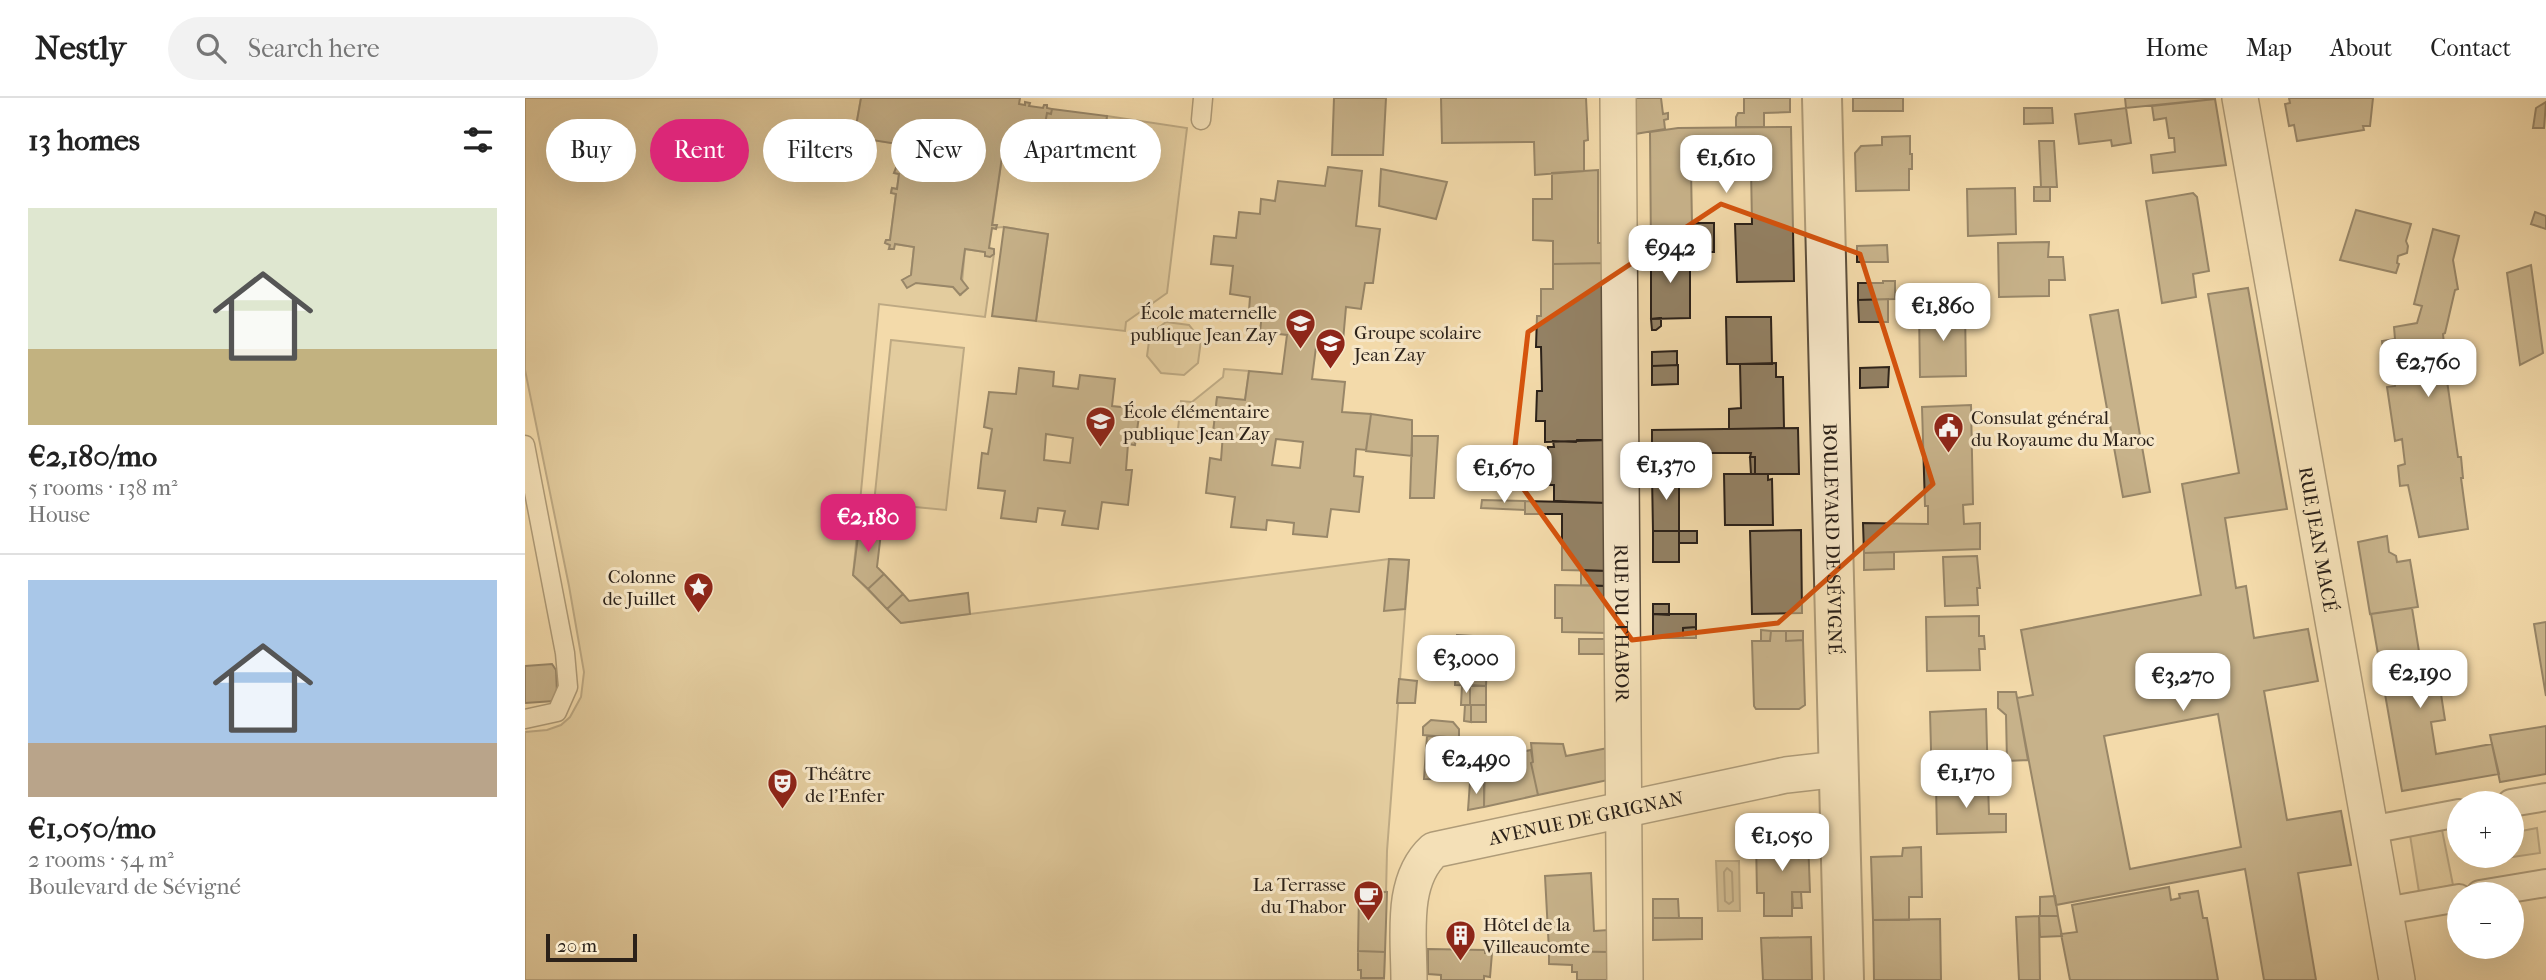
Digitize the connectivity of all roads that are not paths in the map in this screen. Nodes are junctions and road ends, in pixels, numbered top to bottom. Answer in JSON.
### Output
{"nodes":[{"id":1,"x":1203,"y":98,"type":"edge"},
{"id":2,"x":1618,"y":98,"type":"edge"},
{"id":3,"x":1822,"y":98,"type":"edge"},
{"id":4,"x":2240,"y":98,"type":"edge"},
{"id":5,"x":1201,"y":120,"type":"dead end"},
{"id":6,"x":525,"y":445,"type":"edge"},
{"id":7,"x":525,"y":719,"type":"edge"},
{"id":8,"x":1839,"y":769,"type":"junction"},
{"id":9,"x":2546,"y":797,"type":"edge"},
{"id":10,"x":2524,"y":801,"type":"edge"},
{"id":11,"x":1624,"y":808,"type":"junction"},
{"id":12,"x":2447,"y":815,"type":"edge"},
{"id":13,"x":2370,"y":830,"type":"junction"},
{"id":14,"x":2546,"y":883,"type":"edge"},
{"id":15,"x":2524,"y":887,"type":"edge"},
{"id":16,"x":2447,"y":900,"type":"edge"},
{"id":17,"x":2385,"y":911,"type":"junction"},
{"id":18,"x":1409,"y":980,"type":"edge"},
{"id":19,"x":1625,"y":980,"type":"edge"},
{"id":20,"x":1844,"y":980,"type":"edge"},
{"id":21,"x":2397,"y":980,"type":"edge"}],
"edges":[{"from":1,"to":5,"type":"lane"},
{"from":2,"to":11,"type":"street","name":"RUE DU THABOR"},
{"from":3,"to":8,"type":"street","name":"BOULEVARD DE SÉVIGNÉ"},
{"from":4,"to":13,"type":"street","name":"RUE JEAN MACÉ"},
{"from":6,"to":7,"type":"lane"},
{"from":8,"to":11,"type":"street","name":"AVENUE DE GRIGNAN"},
{"from":8,"to":20,"type":"street","name":"BOULEVARD DE SÉVIGNÉ"},
{"from":9,"to":10,"type":"street"},
{"from":11,"to":18,"type":"street","name":"AVENUE DE GRIGNAN"},
{"from":11,"to":19,"type":"street","name":"RUE DU THABOR"},
{"from":12,"to":13,"type":"street"},
{"from":13,"to":17,"type":"street","name":"RUE JEAN MACÉ"},
{"from":14,"to":15,"type":"street"},
{"from":16,"to":17,"type":"street"},
{"from":17,"to":21,"type":"street","name":"RUE JEAN MACÉ"}]}
